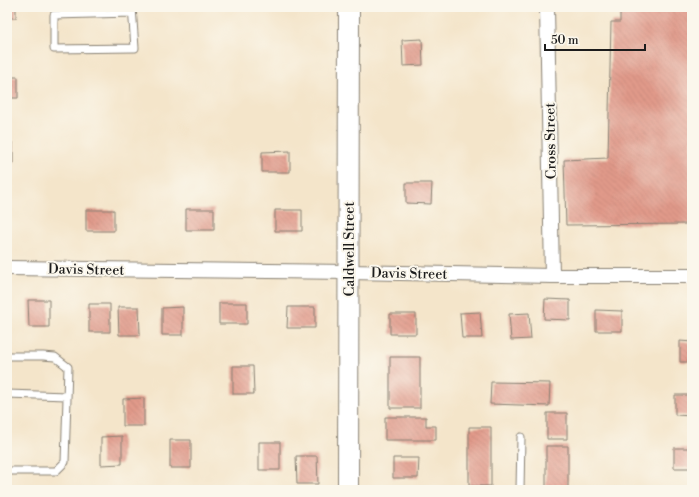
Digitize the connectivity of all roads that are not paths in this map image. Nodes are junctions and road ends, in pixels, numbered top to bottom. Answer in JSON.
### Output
{"nodes":[{"id":1,"x":349,"y":7,"type":"edge"},
{"id":2,"x":548,"y":7,"type":"edge"},
{"id":3,"x":132,"y":10,"type":"edge"},
{"id":4,"x":7,"y":268,"type":"edge"},
{"id":5,"x":349,"y":272,"type":"junction"},
{"id":6,"x":552,"y":276,"type":"junction"},
{"id":7,"x":692,"y":276,"type":"edge"},
{"id":8,"x":7,"y":356,"type":"edge"},
{"id":9,"x":7,"y":394,"type":"edge"},
{"id":10,"x":67,"y":396,"type":"junction"},
{"id":11,"x":521,"y":437,"type":"dead end"},
{"id":12,"x":7,"y":471,"type":"edge"},
{"id":13,"x":348,"y":490,"type":"edge"},
{"id":14,"x":520,"y":490,"type":"edge"}],
"edges":[{"from":1,"to":5,"type":"main road","name":"Caldwell Street"},
{"from":2,"to":6,"type":"street","name":"Cross Street"},
{"from":3,"to":3,"type":"lane"},
{"from":4,"to":5,"type":"street","name":"Davis Street"},
{"from":5,"to":6,"type":"street","name":"Davis Street"},
{"from":5,"to":13,"type":"main road","name":"Caldwell Street"},
{"from":6,"to":7,"type":"street","name":"Davis Street"},
{"from":8,"to":10,"type":"lane"},
{"from":9,"to":10,"type":"lane"},
{"from":10,"to":12,"type":"lane"},
{"from":11,"to":14,"type":"lane"}]}
